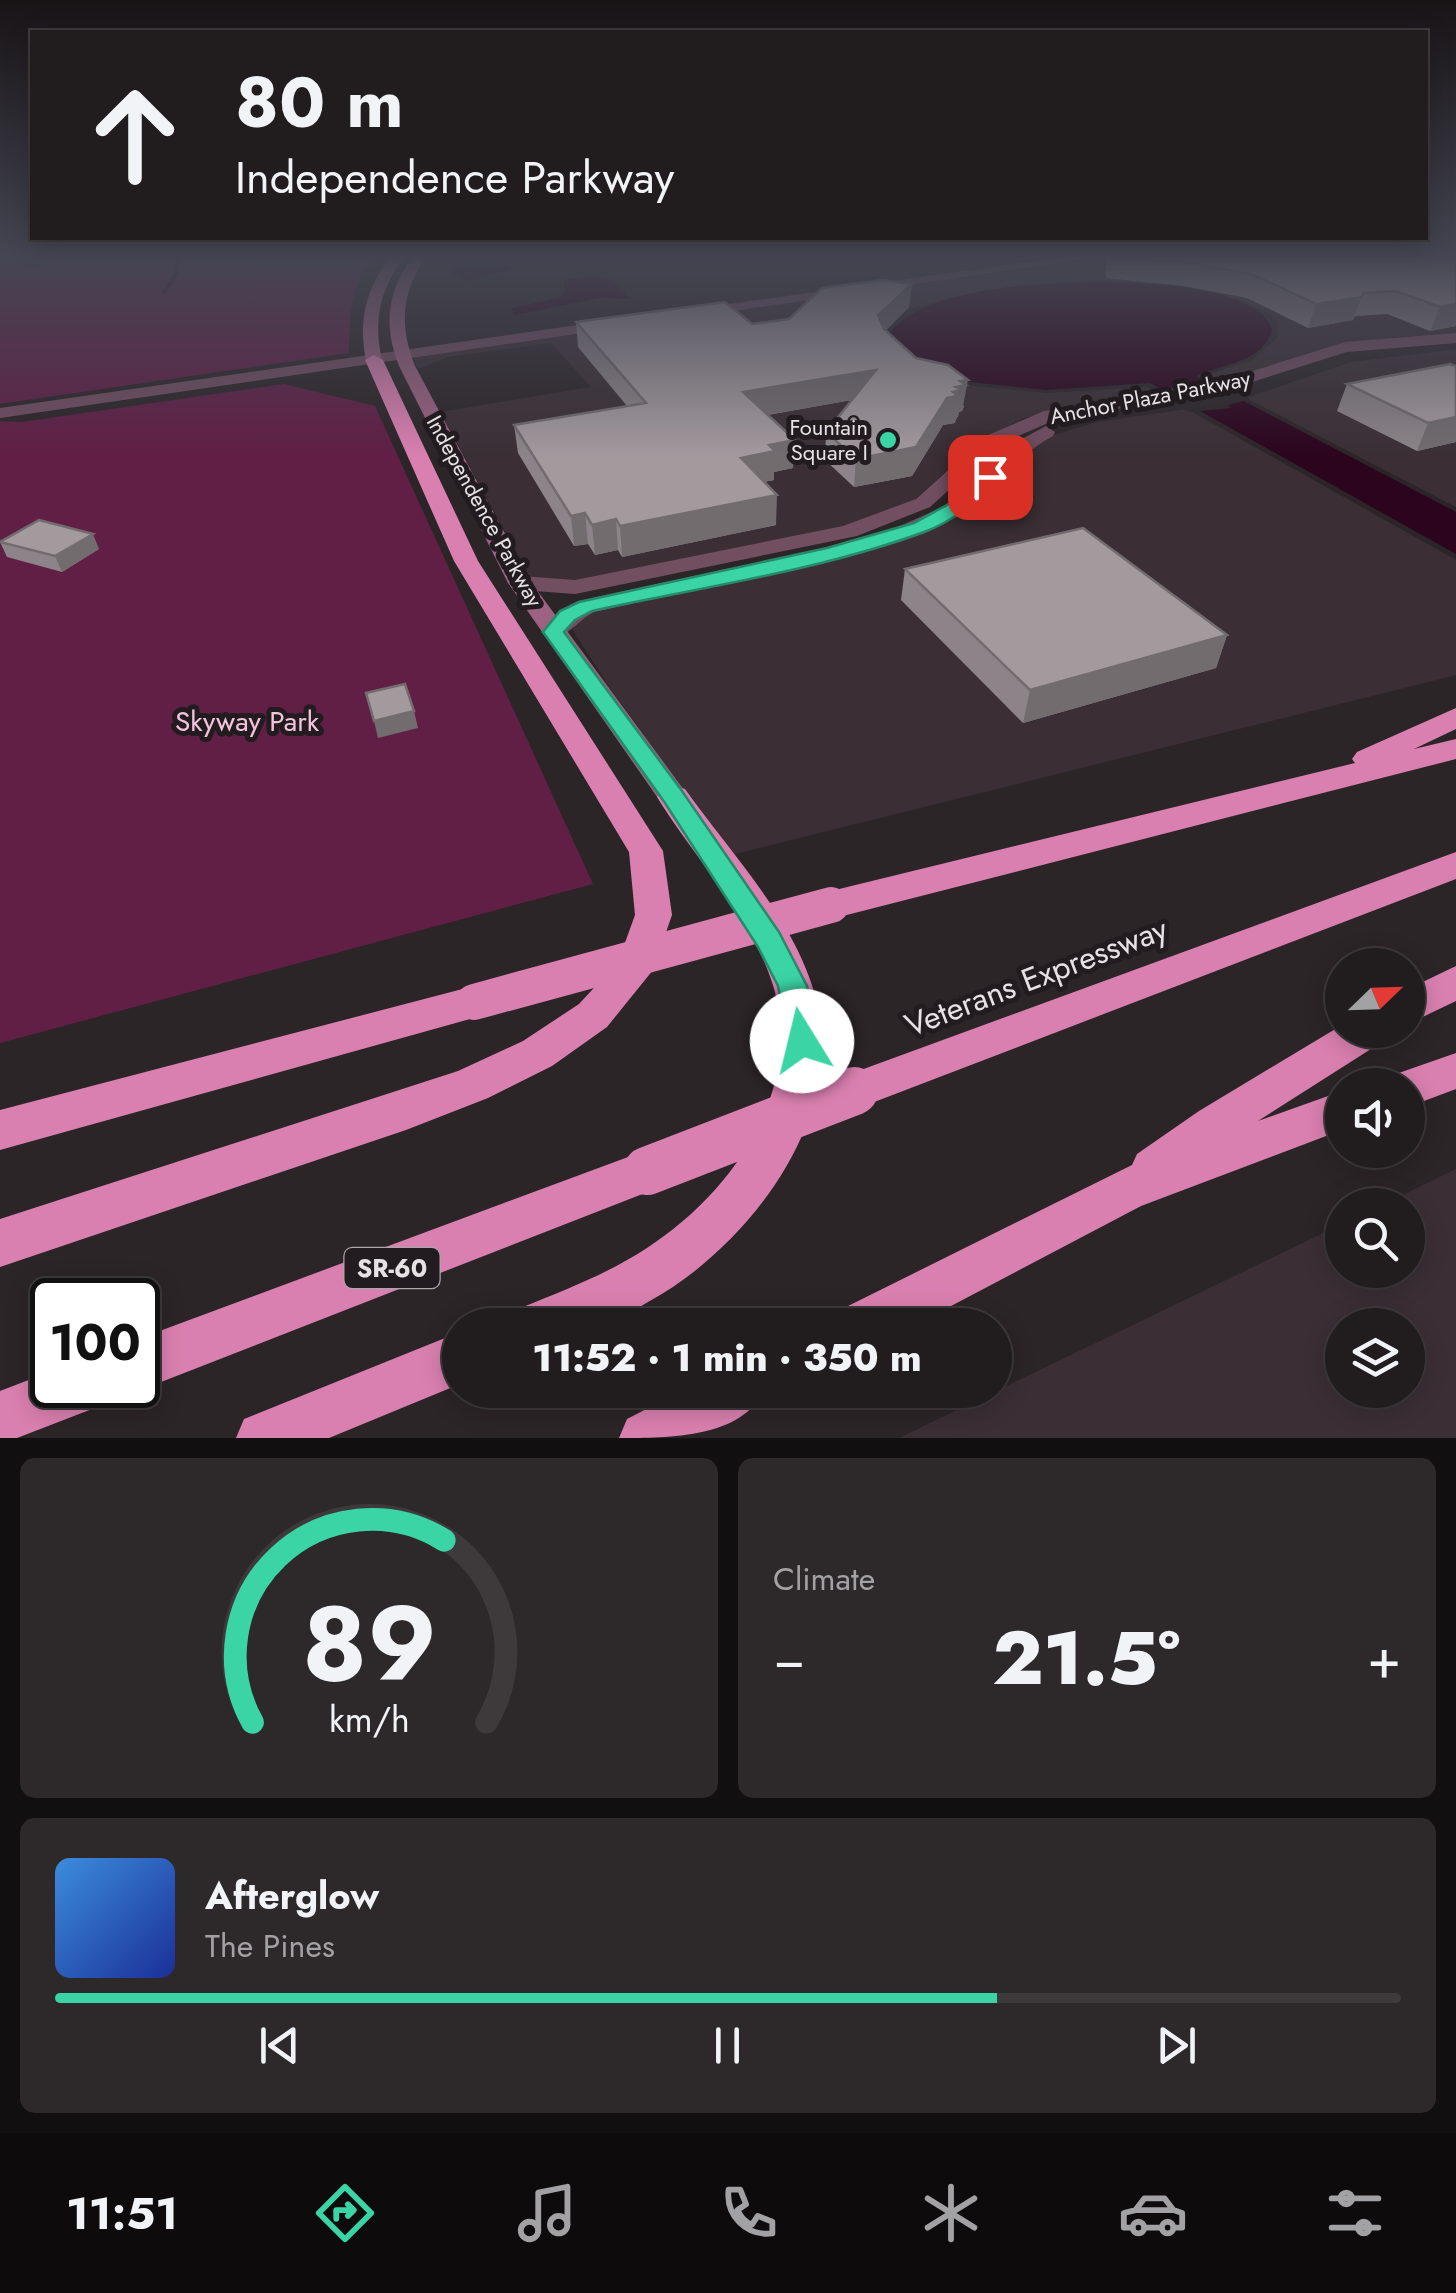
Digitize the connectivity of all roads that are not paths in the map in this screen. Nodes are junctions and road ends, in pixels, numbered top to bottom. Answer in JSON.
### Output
{"nodes":[{"id":1,"x":369,"y":323,"type":"edge"},
{"id":2,"x":395,"y":323,"type":"edge"},
{"id":3,"x":625,"y":323,"type":"edge"},
{"id":4,"x":1456,"y":338,"type":"edge"},
{"id":5,"x":1456,"y":346,"type":"edge"},
{"id":6,"x":403,"y":356,"type":"junction"},
{"id":7,"x":374,"y":360,"type":"junction"},
{"id":8,"x":1164,"y":403,"type":"junction"},
{"id":9,"x":0,"y":414,"type":"edge"},
{"id":10,"x":520,"y":583,"type":"junction"},
{"id":11,"x":553,"y":632,"type":"junction"},
{"id":12,"x":1456,"y":717,"type":"edge"},
{"id":13,"x":1456,"y":748,"type":"edge"},
{"id":14,"x":1336,"y":778,"type":"junction"},
{"id":15,"x":673,"y":797,"type":"joint"},
{"id":16,"x":1456,"y":866,"type":"edge"},
{"id":17,"x":1456,"y":982,"type":"edge"},
{"id":18,"x":1425,"y":999,"type":"edge"},
{"id":19,"x":1339,"y":1048,"type":"edge"},
{"id":20,"x":1456,"y":1071,"type":"edge"},
{"id":21,"x":1425,"y":1082,"type":"edge"},
{"id":22,"x":1325,"y":1118,"type":"edge"},
{"id":23,"x":0,"y":1130,"type":"edge"},
{"id":24,"x":647,"y":1171,"type":"joint"},
{"id":25,"x":1127,"y":1189,"type":"junction"},
{"id":26,"x":0,"y":1243,"type":"edge"},
{"id":27,"x":582,"y":1308,"type":"edge"},
{"id":28,"x":897,"y":1308,"type":"edge"},
{"id":29,"x":160,"y":1357,"type":"edge"},
{"id":30,"x":442,"y":1365,"type":"edge"},
{"id":31,"x":30,"y":1406,"type":"edge"},
{"id":32,"x":704,"y":1408,"type":"edge"},
{"id":33,"x":0,"y":1418,"type":"edge"},
{"id":34,"x":263,"y":1438,"type":"edge"},
{"id":35,"x":646,"y":1438,"type":"edge"}],
"edges":[{"from":1,"to":7,"type":"main road"},
{"from":2,"to":6,"type":"main road","name":"Independence Parkway"},
{"from":3,"to":6,"type":"street"},
{"from":4,"to":8,"type":"street","name":"Anchor Plaza Parkway"},
{"from":5,"to":8,"type":"street","name":"Anchor Plaza Parkway"},
{"from":6,"to":7,"type":"street"},
{"from":6,"to":10,"type":"main road","name":"Independence Parkway"},
{"from":7,"to":9,"type":"street"},
{"from":7,"to":26,"type":"highway"},
{"from":8,"to":10,"type":"street","name":"Anchor Plaza Parkway"},
{"from":8,"to":11,"type":"street","name":"Anchor Plaza Parkway"},
{"from":10,"to":11,"type":"main road","name":"Independence Parkway"},
{"from":11,"to":15,"type":"main road","name":"Independence Parkway"},
{"from":12,"to":14,"type":"highway"},
{"from":13,"to":14,"type":"highway"},
{"from":14,"to":23,"type":"highway","bridge":true},
{"from":15,"to":27,"type":"highway"},
{"from":16,"to":24,"type":"highway","name":"Veterans Expressway","bridge":true},
{"from":17,"to":18,"type":"highway"},
{"from":19,"to":25,"type":"highway"},
{"from":20,"to":21,"type":"highway"},
{"from":22,"to":25,"type":"highway"},
{"from":24,"to":29,"type":"highway","name":"SR-60","number":"SR-60"},
{"from":25,"to":28,"type":"highway"},
{"from":30,"to":34,"type":"highway"},
{"from":31,"to":33,"type":"highway"},
{"from":32,"to":35,"type":"highway"}]}
